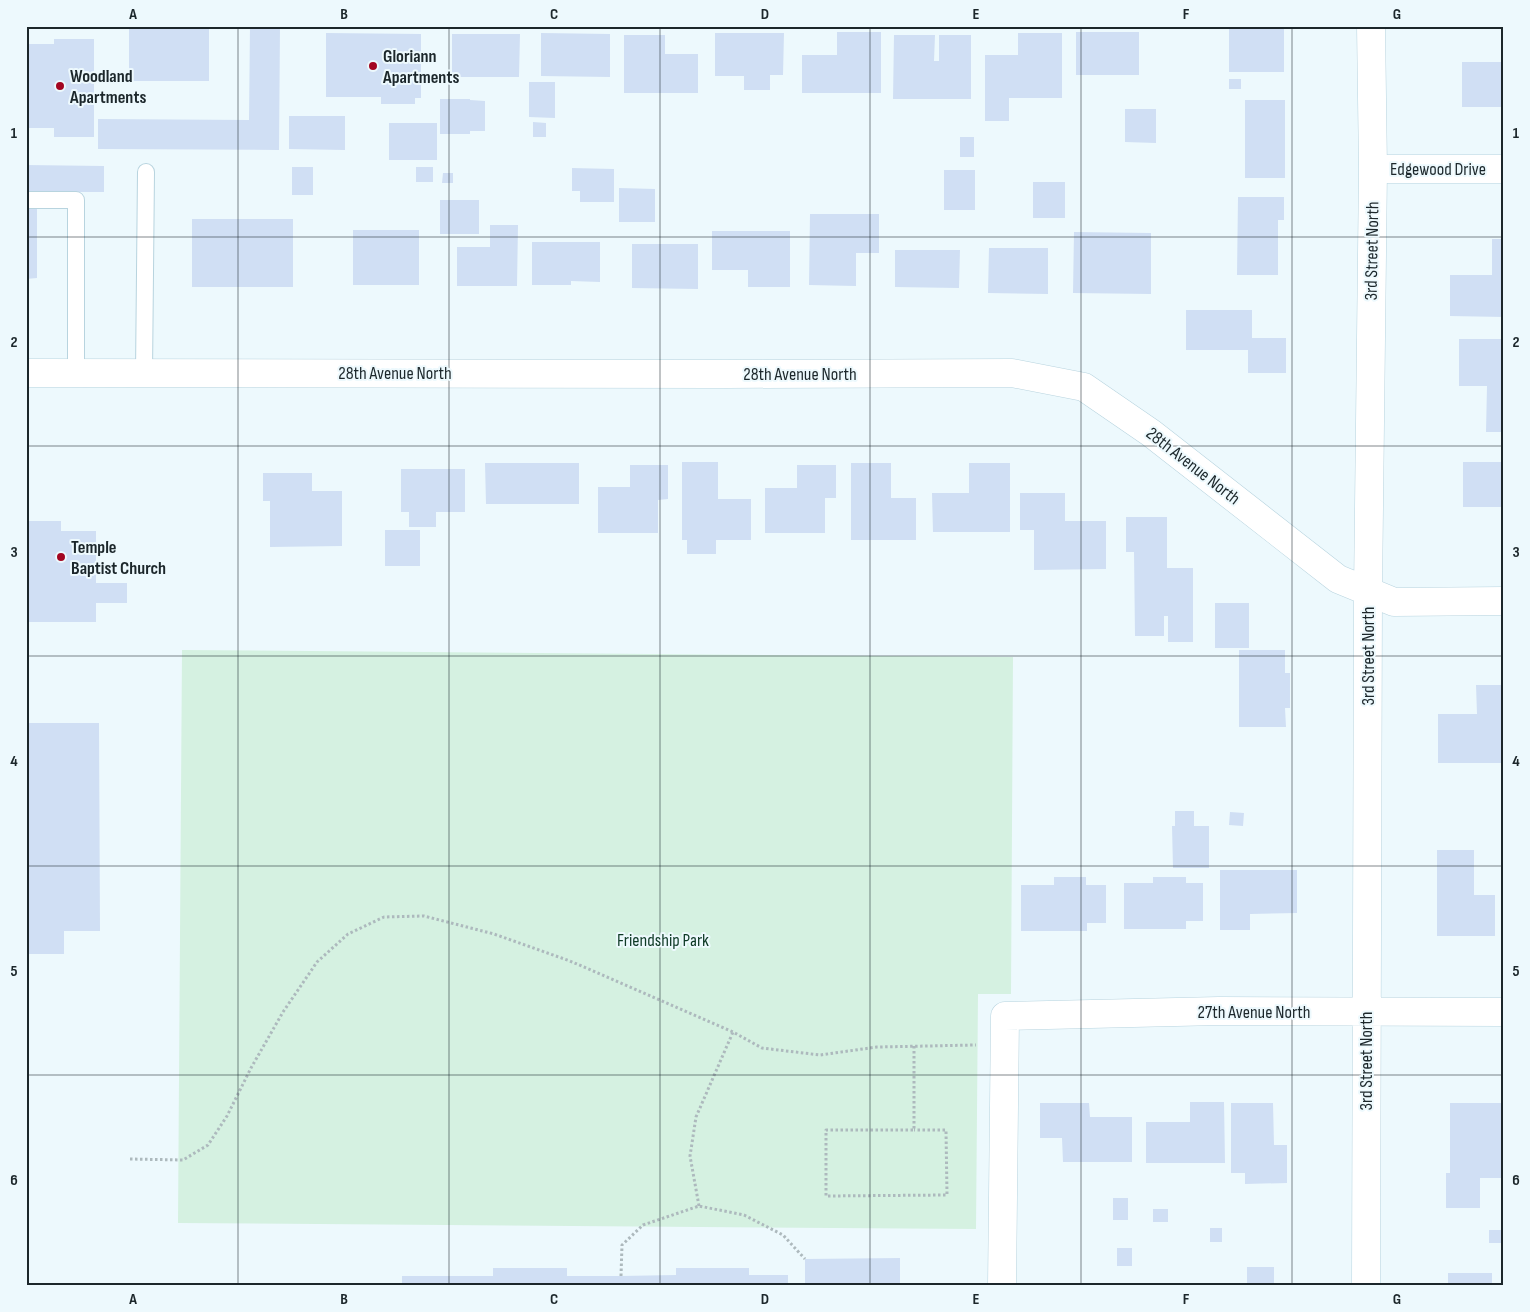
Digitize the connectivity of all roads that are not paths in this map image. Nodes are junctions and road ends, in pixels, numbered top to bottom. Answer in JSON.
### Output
{"nodes":[{"id":1,"x":1371,"y":26,"type":"edge"},
{"id":2,"x":1373,"y":169,"type":"junction"},
{"id":3,"x":1504,"y":169,"type":"edge"},
{"id":4,"x":146,"y":172,"type":"dead end"},
{"id":5,"x":26,"y":200,"type":"edge"},
{"id":6,"x":26,"y":373,"type":"edge"},
{"id":7,"x":76,"y":373,"type":"junction"},
{"id":8,"x":144,"y":373,"type":"junction"},
{"id":9,"x":1368,"y":592,"type":"junction"},
{"id":10,"x":1504,"y":600,"type":"edge"},
{"id":11,"x":1366,"y":1011,"type":"junction"},
{"id":12,"x":1504,"y":1012,"type":"edge"},
{"id":13,"x":1002,"y":1286,"type":"edge"},
{"id":14,"x":1366,"y":1286,"type":"edge"}],
"edges":[{"from":1,"to":2,"type":"street","name":"3rd Street North"},
{"from":2,"to":3,"type":"street","name":"Edgewood Drive"},
{"from":2,"to":9,"type":"street","name":"3rd Street North"},
{"from":4,"to":8,"type":"lane"},
{"from":5,"to":7,"type":"lane"},
{"from":6,"to":7,"type":"street","name":"28th Avenue North"},
{"from":7,"to":8,"type":"street","name":"28th Avenue North"},
{"from":8,"to":9,"type":"street","name":"28th Avenue North"},
{"from":9,"to":10,"type":"street","name":"28th Avenue North"},
{"from":9,"to":11,"type":"street","name":"3rd Street North"},
{"from":11,"to":12,"type":"street","name":"27th Avenue North"},
{"from":11,"to":13,"type":"street","name":"27th Avenue North"},
{"from":11,"to":14,"type":"street","name":"3rd Street North"}]}
